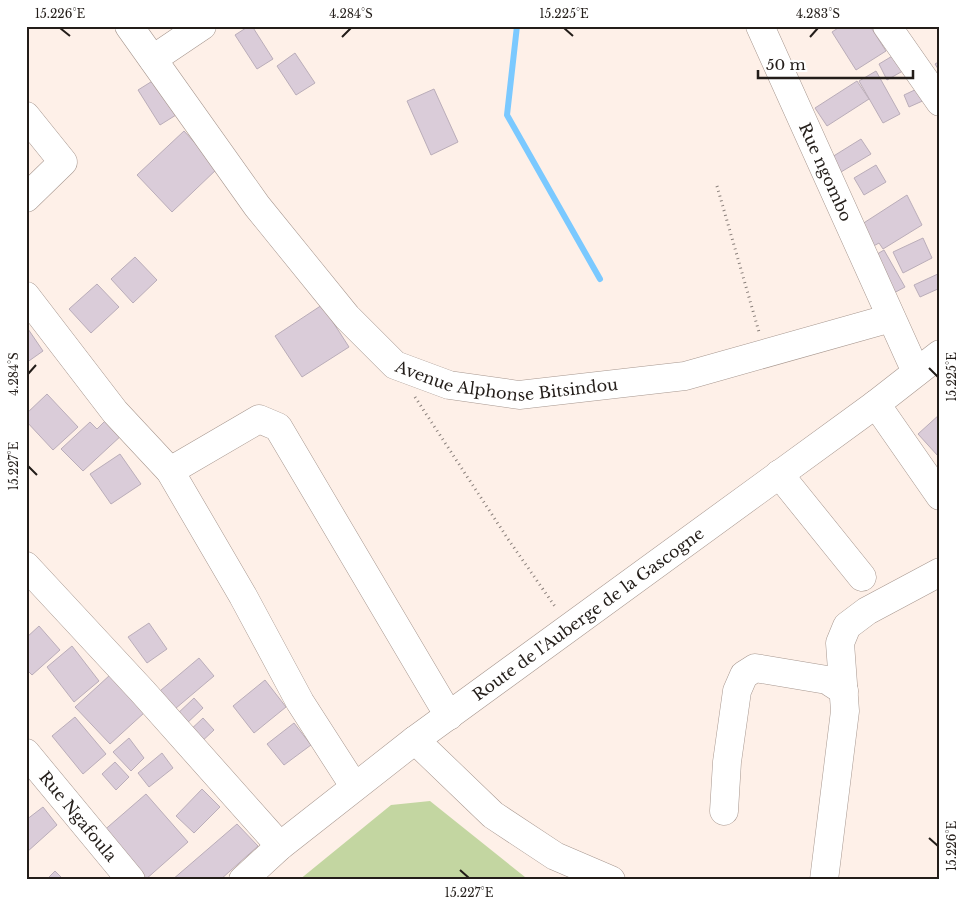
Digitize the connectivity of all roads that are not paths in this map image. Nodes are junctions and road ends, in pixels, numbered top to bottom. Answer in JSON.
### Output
{"nodes":[{"id":1,"x":129,"y":26,"type":"edge"},
{"id":2,"x":202,"y":26,"type":"edge"},
{"id":3,"x":760,"y":26,"type":"edge"},
{"id":4,"x":887,"y":26,"type":"edge"},
{"id":5,"x":153,"y":59,"type":"junction"},
{"id":6,"x":940,"y":102,"type":"edge"},
{"id":7,"x":26,"y":116,"type":"edge"},
{"id":8,"x":26,"y":198,"type":"edge"},
{"id":9,"x":26,"y":296,"type":"edge"},
{"id":10,"x":891,"y":318,"type":"junction"},
{"id":11,"x":940,"y":354,"type":"edge"},
{"id":12,"x":916,"y":372,"type":"junction"},
{"id":13,"x":876,"y":404,"type":"junction"},
{"id":14,"x":170,"y":470,"type":"junction"},
{"id":15,"x":779,"y":474,"type":"junction"},
{"id":16,"x":940,"y":496,"type":"edge"},
{"id":17,"x":26,"y":566,"type":"edge"},
{"id":18,"x":940,"y":572,"type":"edge"},
{"id":19,"x":862,"y":578,"type":"dead end"},
{"id":20,"x":844,"y":691,"type":"junction"},
{"id":21,"x":449,"y":716,"type":"junction"},
{"id":22,"x":416,"y":740,"type":"junction"},
{"id":23,"x":26,"y":752,"type":"edge"},
{"id":24,"x":354,"y":786,"type":"junction"},
{"id":25,"x":724,"y":811,"type":"dead end"},
{"id":26,"x":280,"y":846,"type":"junction"},
{"id":27,"x":131,"y":880,"type":"edge"},
{"id":28,"x":242,"y":880,"type":"edge"},
{"id":29,"x":611,"y":880,"type":"edge"},
{"id":30,"x":824,"y":880,"type":"edge"}],
"edges":[{"from":1,"to":5,"type":"street","name":"Avenue Alphonse Bitsindou"},
{"from":2,"to":5,"type":"street"},
{"from":3,"to":10,"type":"street","name":"Rue ngombo"},
{"from":4,"to":6,"type":"street"},
{"from":5,"to":10,"type":"street","name":"Avenue Alphonse Bitsindou"},
{"from":7,"to":8,"type":"street"},
{"from":9,"to":14,"type":"street"},
{"from":10,"to":12,"type":"street","name":"Rue ngombo"},
{"from":11,"to":12,"type":"street","name":"Route de l'Auberge de la Gascogne"},
{"from":12,"to":13,"type":"street","name":"Route de l'Auberge de la Gascogne"},
{"from":13,"to":15,"type":"street","name":"Route de l'Auberge de la Gascogne"},
{"from":13,"to":16,"type":"street"},
{"from":14,"to":21,"type":"street"},
{"from":14,"to":24,"type":"street"},
{"from":15,"to":19,"type":"street"},
{"from":15,"to":21,"type":"street","name":"Route de l'Auberge de la Gascogne"},
{"from":17,"to":26,"type":"street"},
{"from":18,"to":20,"type":"street"},
{"from":20,"to":25,"type":"street"},
{"from":20,"to":30,"type":"street"},
{"from":21,"to":22,"type":"street","name":"Route de l'Auberge de la Gascogne"},
{"from":22,"to":24,"type":"street","name":"Route de l'Auberge de la Gascogne"},
{"from":22,"to":29,"type":"street"},
{"from":23,"to":27,"type":"street","name":"Rue Ngafoula"},
{"from":24,"to":26,"type":"street","name":"Route de l'Auberge de la Gascogne"},
{"from":26,"to":28,"type":"street","name":"Route de l'Auberge de la Gascogne"}]}
